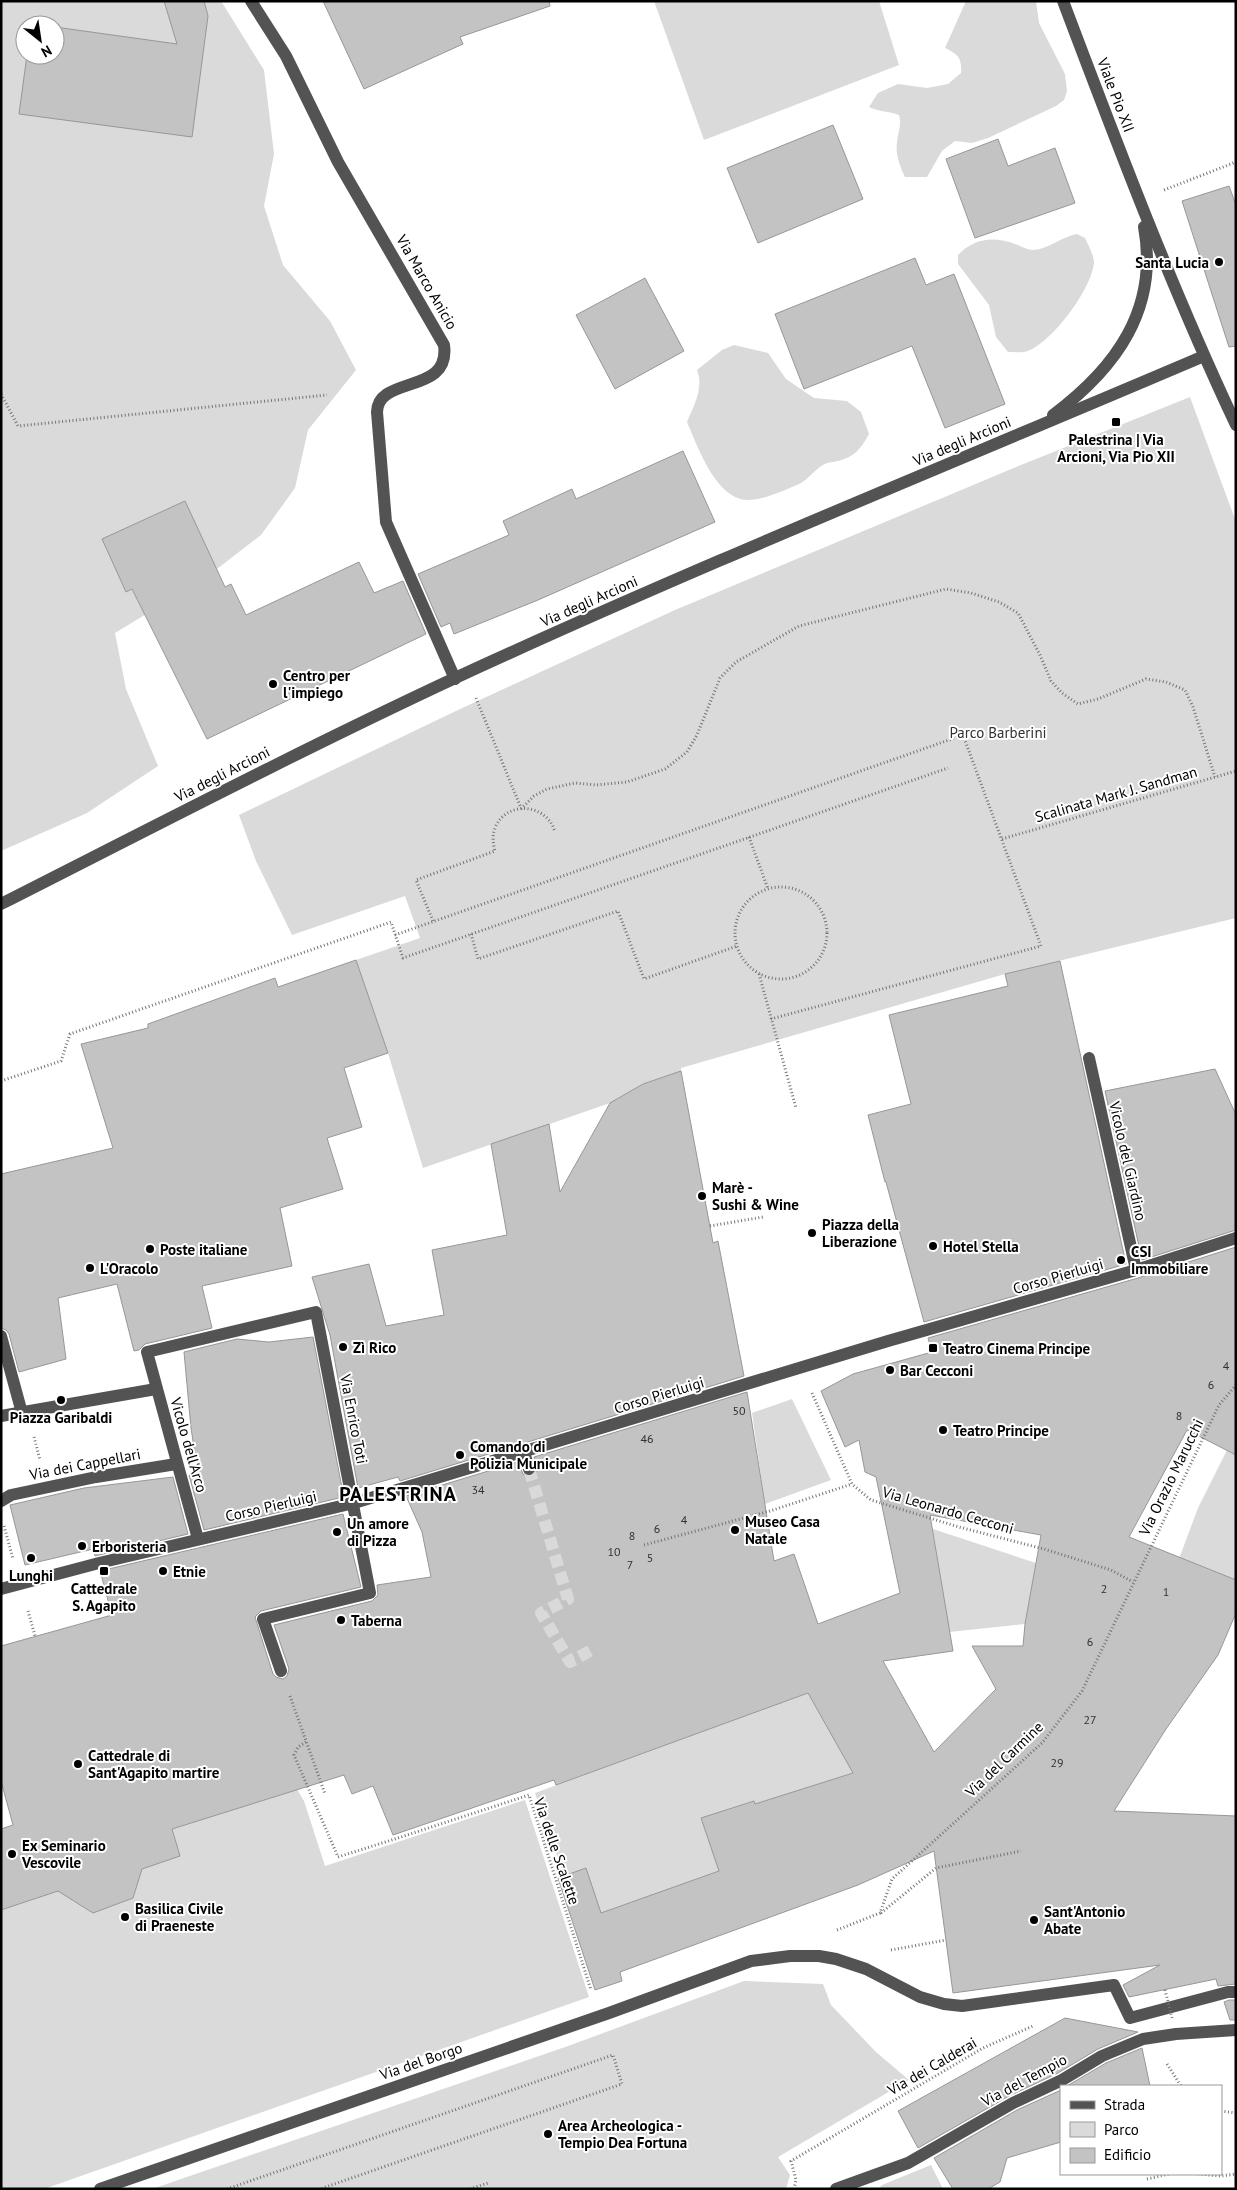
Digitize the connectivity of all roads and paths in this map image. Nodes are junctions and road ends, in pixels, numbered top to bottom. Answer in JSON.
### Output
{"nodes":[{"id":1,"x":251,"y":1,"type":"edge"},
{"id":2,"x":1063,"y":1,"type":"edge"},
{"id":3,"x":1236,"y":162,"type":"edge"},
{"id":4,"x":1138,"y":200,"type":"junction"},
{"id":5,"x":1204,"y":356,"type":"junction"},
{"id":6,"x":1,"y":394,"type":"edge"},
{"id":7,"x":327,"y":395,"type":"dead end"},
{"id":8,"x":1236,"y":425,"type":"edge"},
{"id":9,"x":1014,"y":437,"type":"junction"},
{"id":10,"x":455,"y":678,"type":"junction"},
{"id":11,"x":474,"y":695,"type":"dead end"},
{"id":12,"x":948,"y":768,"type":"dead end"},
{"id":13,"x":1236,"y":771,"type":"edge"},
{"id":14,"x":1215,"y":777,"type":"junction"},
{"id":15,"x":521,"y":809,"type":"junction"},
{"id":16,"x":555,"y":832,"type":"dead end"},
{"id":17,"x":749,"y":837,"type":"junction"},
{"id":18,"x":1002,"y":839,"type":"junction"},
{"id":19,"x":768,"y":889,"type":"junction"},
{"id":20,"x":1,"y":904,"type":"edge"},
{"id":21,"x":433,"y":921,"type":"junction"},
{"id":22,"x":471,"y":934,"type":"junction"},
{"id":23,"x":395,"y":935,"type":"junction"},
{"id":24,"x":736,"y":946,"type":"junction"},
{"id":25,"x":759,"y":974,"type":"junction"},
{"id":26,"x":771,"y":1019,"type":"junction"},
{"id":27,"x":1089,"y":1058,"type":"dead end"},
{"id":28,"x":1,"y":1081,"type":"edge"},
{"id":29,"x":796,"y":1108,"type":"dead end"},
{"id":30,"x":763,"y":1217,"type":"dead end"},
{"id":31,"x":710,"y":1226,"type":"dead end"},
{"id":32,"x":1236,"y":1238,"type":"edge"},
{"id":33,"x":1136,"y":1270,"type":"junction"},
{"id":34,"x":1,"y":1336,"type":"edge"},
{"id":35,"x":803,"y":1367,"type":"junction"},
{"id":36,"x":1236,"y":1385,"type":"edge"},
{"id":37,"x":156,"y":1389,"type":"junction"},
{"id":38,"x":25,"y":1413,"type":"junction"},
{"id":39,"x":1,"y":1416,"type":"edge"},
{"id":40,"x":524,"y":1452,"type":"junction"},
{"id":41,"x":176,"y":1464,"type":"junction"},
{"id":42,"x":529,"y":1470,"type":"tunnel mouth"},
{"id":43,"x":852,"y":1484,"type":"junction"},
{"id":44,"x":48,"y":1488,"type":"junction"},
{"id":45,"x":1,"y":1501,"type":"edge"},
{"id":46,"x":354,"y":1503,"type":"junction"},
{"id":47,"x":4,"y":1524,"type":"dead end"},
{"id":48,"x":198,"y":1539,"type":"junction"},
{"id":49,"x":644,"y":1545,"type":"dead end"},
{"id":50,"x":1133,"y":1582,"type":"junction"},
{"id":51,"x":20,"y":1584,"type":"junction"},
{"id":52,"x":1,"y":1589,"type":"edge"},
{"id":53,"x":281,"y":1671,"type":"joint"},
{"id":54,"x":306,"y":1742,"type":"junction"},
{"id":55,"x":325,"y":1794,"type":"dead end"},
{"id":56,"x":1021,"y":1851,"type":"dead end"},
{"id":57,"x":892,"y":1879,"type":"dead end"},
{"id":58,"x":880,"y":1913,"type":"dead end"},
{"id":59,"x":946,"y":1940,"type":"dead end"},
{"id":60,"x":894,"y":1949,"type":"dead end"},
{"id":61,"x":588,"y":1985,"type":"dead end"},
{"id":62,"x":1165,"y":1990,"type":"dead end"},
{"id":63,"x":1236,"y":1992,"type":"edge"},
{"id":64,"x":1172,"y":2018,"type":"dead end"},
{"id":65,"x":1036,"y":2024,"type":"dead end"},
{"id":66,"x":1236,"y":2030,"type":"edge"},
{"id":67,"x":1222,"y":2111,"type":"edge"},
{"id":68,"x":1236,"y":2113,"type":"edge"},
{"id":69,"x":1236,"y":2174,"type":"edge"},
{"id":70,"x":1165,"y":2175,"type":"edge"},
{"id":71,"x":1210,"y":2175,"type":"edge"},
{"id":72,"x":1148,"y":2179,"type":"dead end"},
{"id":73,"x":488,"y":2183,"type":"dead end"},
{"id":74,"x":100,"y":2189,"type":"edge"},
{"id":75,"x":227,"y":2189,"type":"edge"},
{"id":76,"x":320,"y":2189,"type":"edge"},
{"id":77,"x":470,"y":2189,"type":"edge"},
{"id":78,"x":794,"y":2189,"type":"edge"},
{"id":79,"x":836,"y":2189,"type":"edge"}],
"edges":[{"from":1,"to":10,"type":"street","name":"Via Marco Anicio"},
{"from":2,"to":4,"type":"street","name":"Viale Pio XII"},
{"from":3,"to":4,"type":"path"},
{"from":4,"to":5,"type":"street","name":"Viale Pio XII"},
{"from":4,"to":9,"type":"street","name":"Viale Pio XII"},
{"from":5,"to":8,"type":"street","name":"Viale Pio XII"},
{"from":5,"to":9,"type":"street","name":"Via degli Arcioni"},
{"from":6,"to":7,"type":"path"},
{"from":9,"to":10,"type":"street","name":"Via degli Arcioni"},
{"from":10,"to":20,"type":"street","name":"Via degli Arcioni"},
{"from":11,"to":15,"type":"path"},
{"from":12,"to":17,"type":"path"},
{"from":13,"to":14,"type":"path","name":"Scalinata Mark J. Sandman"},
{"from":14,"to":15,"type":"path"},
{"from":14,"to":18,"type":"path","name":"Scalinata Mark J. Sandman"},
{"from":15,"to":16,"type":"path"},
{"from":15,"to":21,"type":"path"},
{"from":17,"to":19,"type":"path"},
{"from":17,"to":22,"type":"path"},
{"from":18,"to":21,"type":"path"},
{"from":18,"to":26,"type":"path"},
{"from":19,"to":24,"type":"path"},
{"from":19,"to":25,"type":"path"},
{"from":21,"to":23,"type":"path"},
{"from":22,"to":23,"type":"path"},
{"from":22,"to":24,"type":"path"},
{"from":23,"to":28,"type":"path"},
{"from":24,"to":25,"type":"path"},
{"from":25,"to":26,"type":"path"},
{"from":26,"to":29,"type":"path"},
{"from":27,"to":33,"type":"street","name":"Vicolo del Giardino"},
{"from":30,"to":31,"type":"path"},
{"from":32,"to":33,"type":"street","name":"Corso Pierluigi"},
{"from":33,"to":35,"type":"street","name":"Corso Pierluigi"},
{"from":34,"to":38,"type":"street"},
{"from":35,"to":40,"type":"street","name":"Corso Pierluigi"},
{"from":35,"to":43,"type":"path","name":"Via Leonardo Cecconi"},
{"from":36,"to":50,"type":"path","name":"Via Orazio Marucchi"},
{"from":37,"to":38,"type":"street"},
{"from":37,"to":41,"type":"street","name":"Vicolo dell'Arco"},
{"from":37,"to":46,"type":"street","name":"Via Enrico Toti"},
{"from":38,"to":39,"type":"street"},
{"from":38,"to":44,"type":"path"},
{"from":40,"to":42,"type":"street"},
{"from":40,"to":46,"type":"street","name":"Corso Pierluigi"},
{"from":41,"to":44,"type":"street","name":"Via dei Cappellari"},
{"from":41,"to":48,"type":"street","name":"Vicolo dell'Arco"},
{"from":43,"to":49,"type":"path"},
{"from":43,"to":50,"type":"path","name":"Via Leonardo Cecconi"},
{"from":44,"to":45,"type":"street","name":"Via dei Cappellari"},
{"from":46,"to":48,"type":"street","name":"Corso Pierluigi"},
{"from":46,"to":53,"type":"street","name":"Via Enrico Toti"},
{"from":47,"to":51,"type":"path"},
{"from":48,"to":51,"type":"street","name":"Corso Pierluigi"},
{"from":50,"to":57,"type":"path","name":"Via del Carmine"},
{"from":51,"to":52,"type":"street","name":"Corso Pierluigi"},
{"from":53,"to":54,"type":"path"},
{"from":54,"to":55,"type":"path"},
{"from":54,"to":61,"type":"path","name":"Via delle Scalette","bridge":true},
{"from":56,"to":58,"type":"path"},
{"from":59,"to":60,"type":"path"},
{"from":62,"to":64,"type":"path","bridge":true},
{"from":63,"to":74,"type":"street","name":"Via del Borgo"},
{"from":65,"to":78,"type":"path","name":"Via dei Calderai"},
{"from":66,"to":79,"type":"street","name":"Via del Tempio"},
{"from":67,"to":68,"type":"path"},
{"from":69,"to":71,"type":"path"},
{"from":70,"to":72,"type":"path"},
{"from":73,"to":77,"type":"path"},
{"from":75,"to":76,"type":"path"}]}
